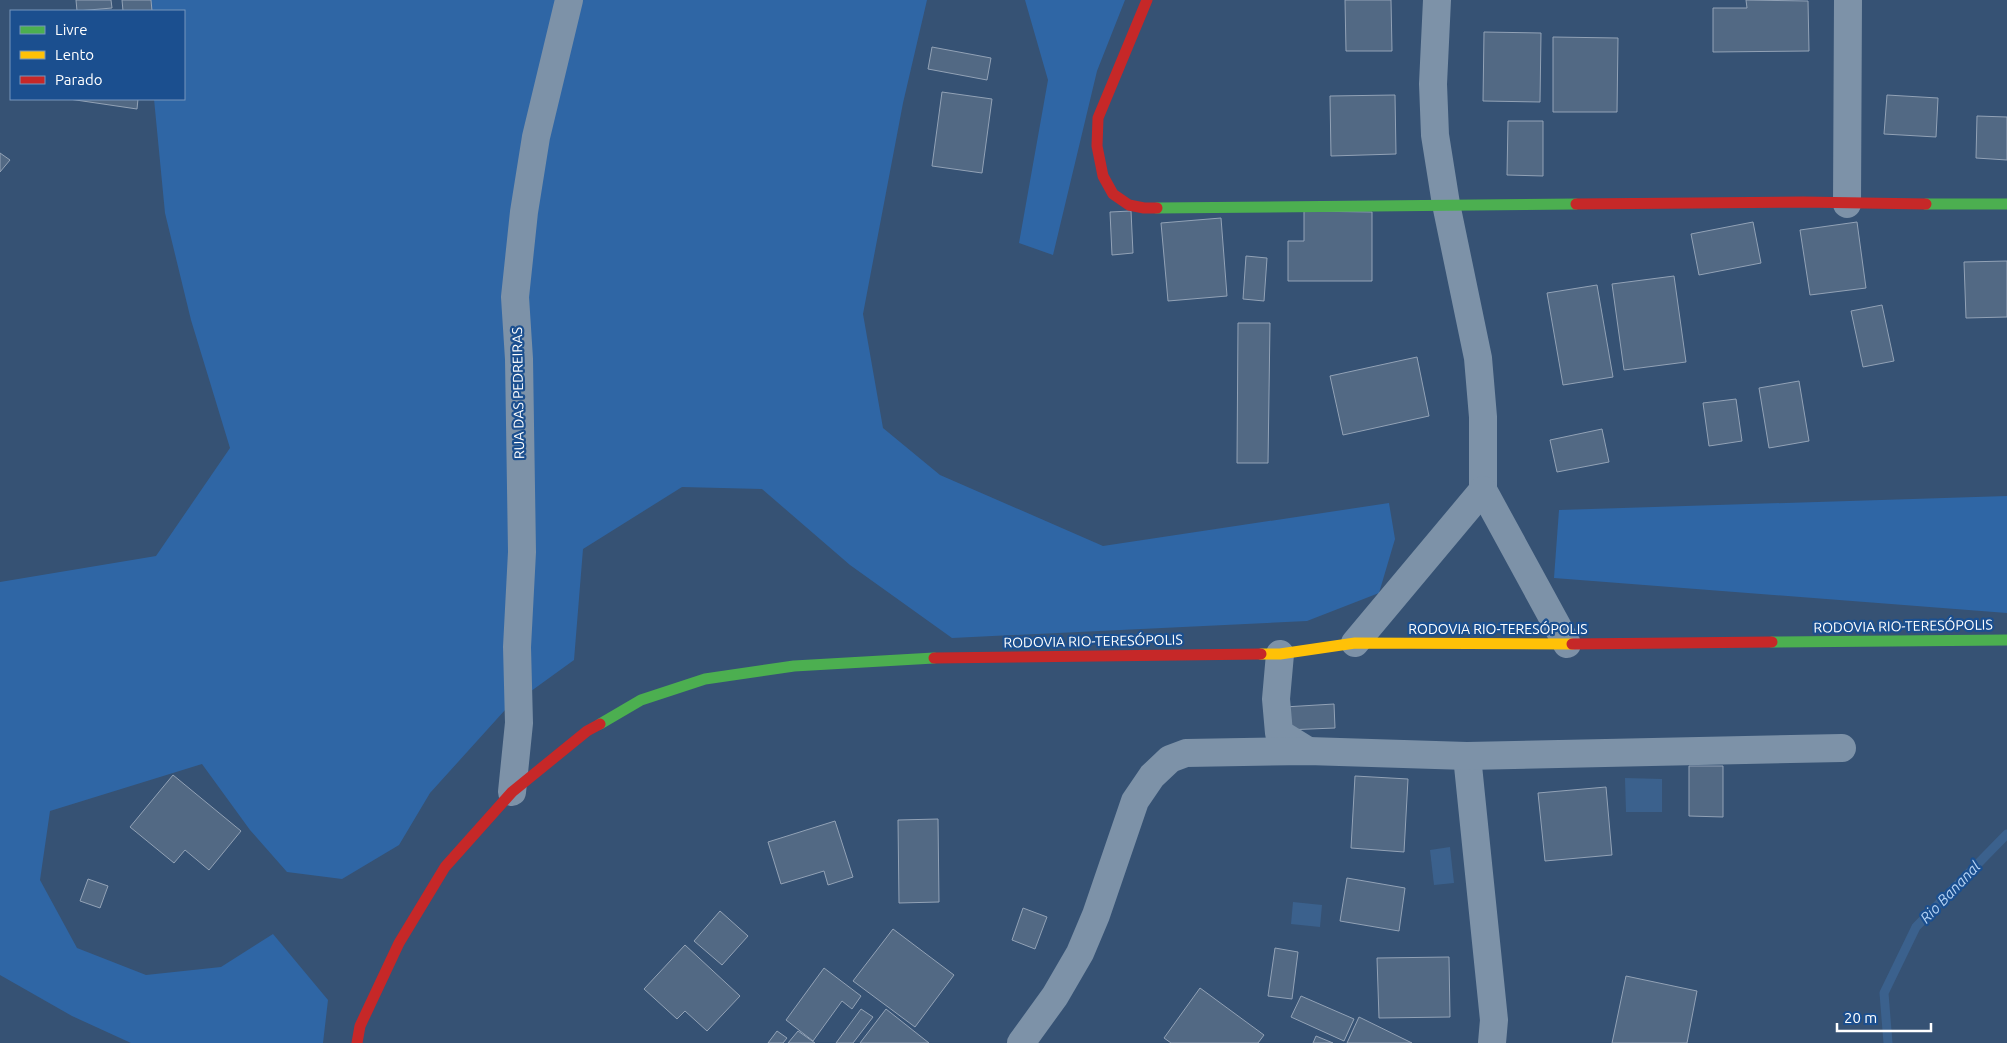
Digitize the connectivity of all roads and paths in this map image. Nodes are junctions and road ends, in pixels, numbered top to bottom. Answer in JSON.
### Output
{"nodes":[{"id":1,"x":570,"y":0,"type":"edge"},
{"id":2,"x":1147,"y":0,"type":"edge"},
{"id":3,"x":1437,"y":0,"type":"edge"},
{"id":4,"x":1848,"y":0,"type":"edge"},
{"id":5,"x":1446,"y":204,"type":"junction"},
{"id":6,"x":1847,"y":204,"type":"junction"},
{"id":7,"x":2007,"y":204,"type":"edge"},
{"id":8,"x":1483,"y":490,"type":"junction"},
{"id":9,"x":2007,"y":640,"type":"edge"},
{"id":10,"x":1355,"y":643,"type":"junction"},
{"id":11,"x":1567,"y":644,"type":"junction"},
{"id":12,"x":1280,"y":654,"type":"junction"},
{"id":13,"x":1842,"y":748,"type":"dead end"},
{"id":14,"x":1308,"y":751,"type":"junction"},
{"id":15,"x":1467,"y":756,"type":"junction"},
{"id":16,"x":512,"y":792,"type":"junction"},
{"id":17,"x":357,"y":1043,"type":"edge"},
{"id":18,"x":1021,"y":1043,"type":"edge"},
{"id":19,"x":1492,"y":1043,"type":"edge"}],
"edges":[{"from":1,"to":16,"type":"street","name":"RUA DAS PEDREIRAS"},
{"from":2,"to":5,"type":"main road"},
{"from":3,"to":5,"type":"street"},
{"from":4,"to":6,"type":"street"},
{"from":5,"to":6,"type":"main road"},
{"from":5,"to":8,"type":"street"},
{"from":6,"to":7,"type":"main road"},
{"from":8,"to":10,"type":"street"},
{"from":8,"to":11,"type":"street"},
{"from":9,"to":11,"type":"main road","name":"RODOVIA RIO-TERESÓPOLIS"},
{"from":10,"to":11,"type":"main road","name":"RODOVIA RIO-TERESÓPOLIS"},
{"from":10,"to":12,"type":"main road","name":"RODOVIA RIO-TERESÓPOLIS"},
{"from":12,"to":14,"type":"street"},
{"from":12,"to":16,"type":"main road","name":"RODOVIA RIO-TERESÓPOLIS"},
{"from":13,"to":15,"type":"street"},
{"from":14,"to":15,"type":"street"},
{"from":14,"to":18,"type":"street"},
{"from":15,"to":19,"type":"street"},
{"from":16,"to":17,"type":"main road","name":"RODOVIA RIO-TERESÓPOLIS"}]}
